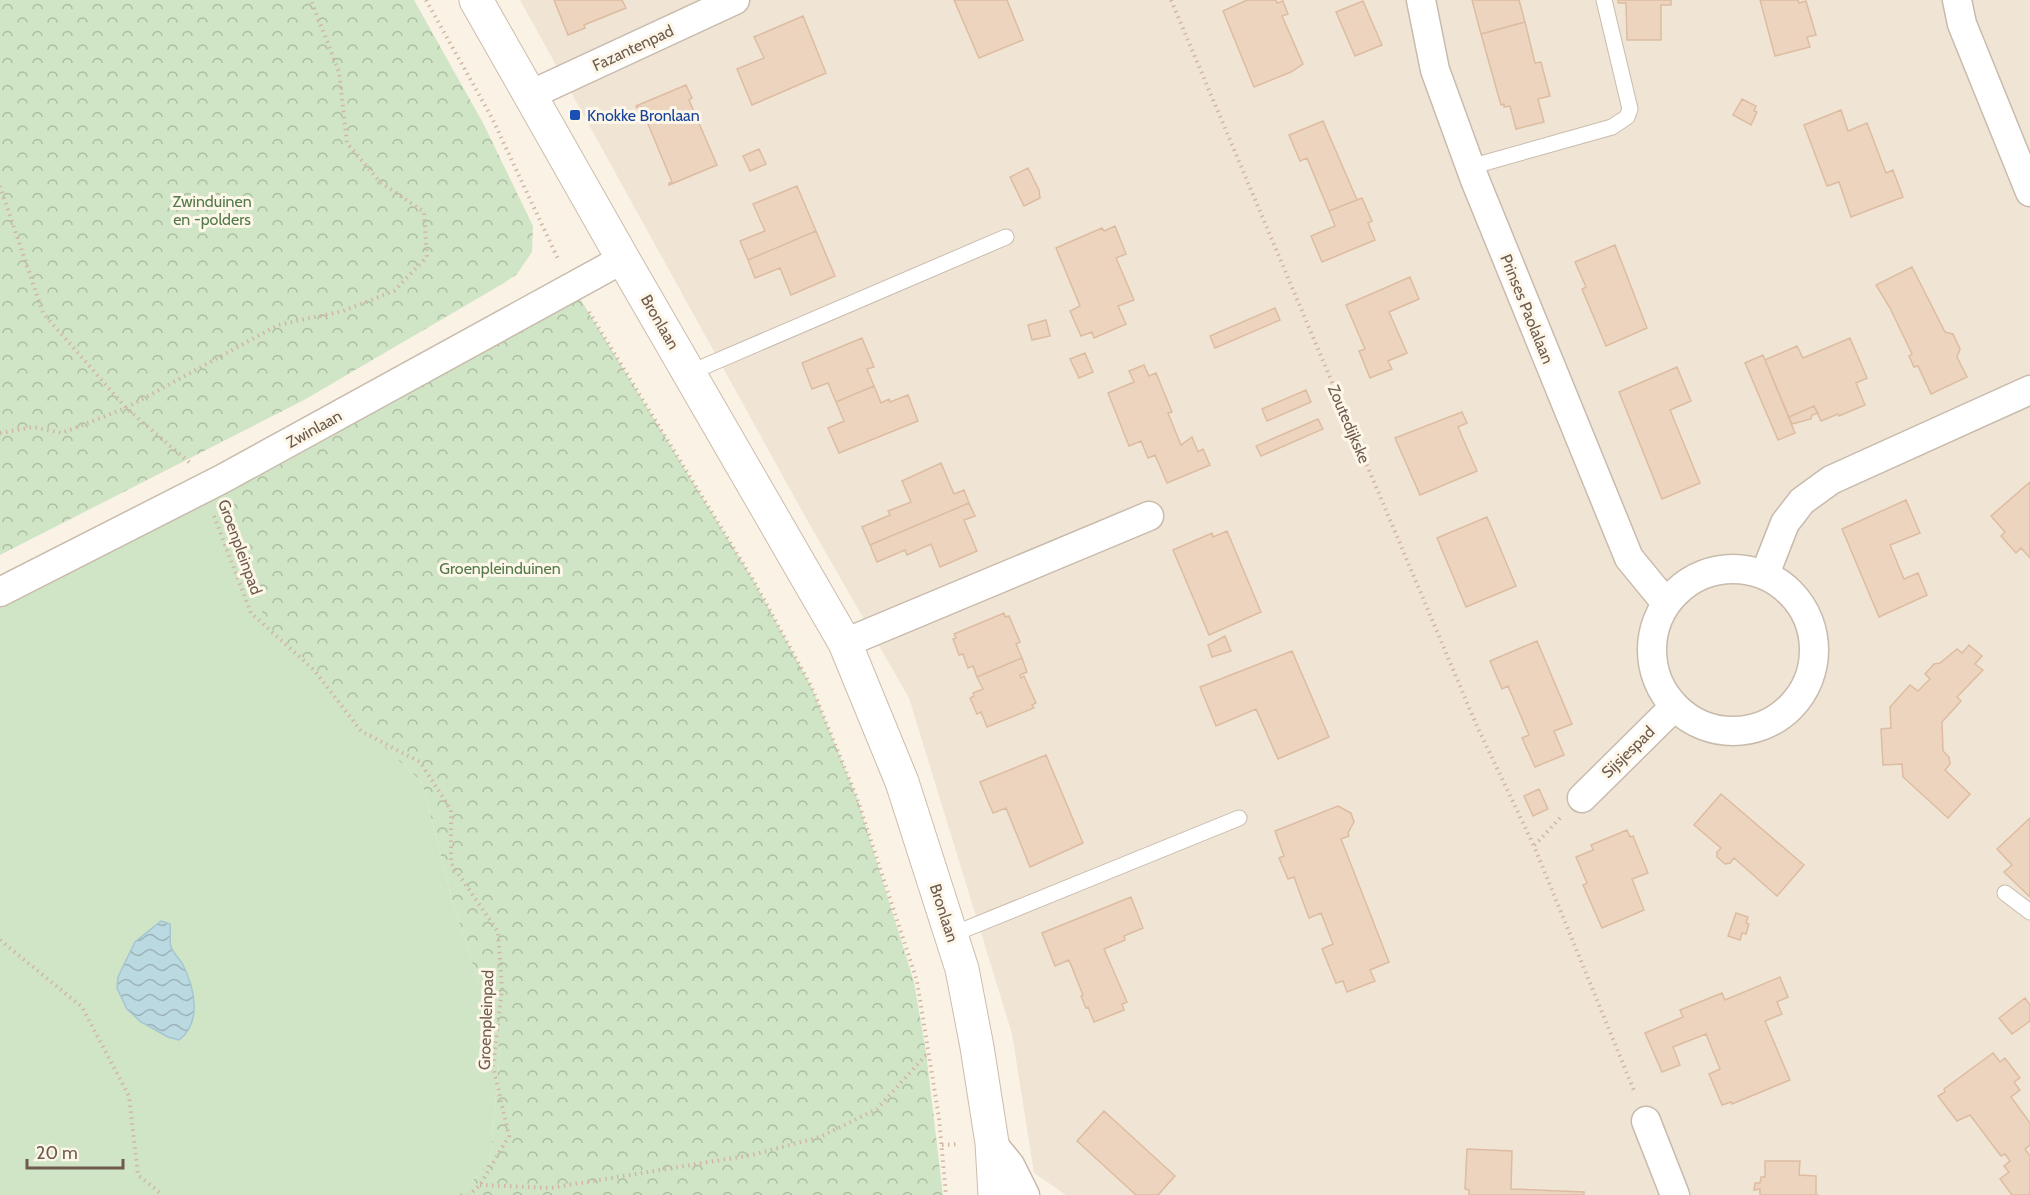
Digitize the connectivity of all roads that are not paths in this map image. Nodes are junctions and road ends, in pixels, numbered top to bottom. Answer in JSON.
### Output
{"nodes":[{"id":1,"x":476,"y":0,"type":"edge"},
{"id":2,"x":735,"y":0,"type":"edge"},
{"id":3,"x":1421,"y":0,"type":"edge"},
{"id":4,"x":1604,"y":0,"type":"edge"},
{"id":5,"x":1957,"y":0,"type":"edge"},
{"id":6,"x":530,"y":95,"type":"junction"},
{"id":7,"x":1470,"y":167,"type":"junction"},
{"id":8,"x":2030,"y":192,"type":"edge"},
{"id":9,"x":1006,"y":237,"type":"dead end"},
{"id":10,"x":623,"y":259,"type":"junction"},
{"id":11,"x":689,"y":373,"type":"junction"},
{"id":12,"x":2030,"y":390,"type":"edge"},
{"id":13,"x":1149,"y":516,"type":"dead end"},
{"id":14,"x":1765,"y":574,"type":"junction"},
{"id":15,"x":0,"y":592,"type":"edge"},
{"id":16,"x":1665,"y":603,"type":"junction"},
{"id":17,"x":845,"y":643,"type":"junction"},
{"id":18,"x":1674,"y":707,"type":"junction"},
{"id":19,"x":1582,"y":798,"type":"road end"},
{"id":20,"x":1239,"y":818,"type":"dead end"},
{"id":21,"x":2005,"y":893,"type":"dead end"},
{"id":22,"x":2030,"y":912,"type":"edge"},
{"id":23,"x":951,"y":935,"type":"junction"},
{"id":24,"x":1646,"y":1121,"type":"road end"},
{"id":25,"x":992,"y":1143,"type":"junction"},
{"id":26,"x":995,"y":1195,"type":"edge"},
{"id":27,"x":1025,"y":1195,"type":"edge"},
{"id":28,"x":1675,"y":1195,"type":"edge"}],
"edges":[{"from":1,"to":6,"type":"street","name":"Bronlaan"},
{"from":2,"to":6,"type":"street","name":"Fazantenpad"},
{"from":3,"to":7,"type":"street","name":"Prinses Paolalaan"},
{"from":4,"to":7,"type":"lane"},
{"from":5,"to":8,"type":"street"},
{"from":6,"to":10,"type":"street","name":"Bronlaan"},
{"from":7,"to":16,"type":"street","name":"Prinses Paolalaan"},
{"from":9,"to":11,"type":"lane"},
{"from":10,"to":11,"type":"street","name":"Bronlaan"},
{"from":10,"to":15,"type":"street","name":"Zwinlaan"},
{"from":11,"to":17,"type":"street","name":"Bronlaan"},
{"from":12,"to":14,"type":"street"},
{"from":13,"to":17,"type":"street"},
{"from":14,"to":16,"type":"street"},
{"from":14,"to":18,"type":"street"},
{"from":16,"to":18,"type":"street"},
{"from":17,"to":23,"type":"street","name":"Bronlaan"},
{"from":18,"to":19,"type":"street","name":"Sijsjespad"},
{"from":20,"to":23,"type":"lane"},
{"from":21,"to":22,"type":"lane"},
{"from":23,"to":25,"type":"street","name":"Bronlaan"},
{"from":24,"to":28,"type":"street"},
{"from":25,"to":26,"type":"street","name":"Bronlaan"},
{"from":25,"to":27,"type":"street"}]}
